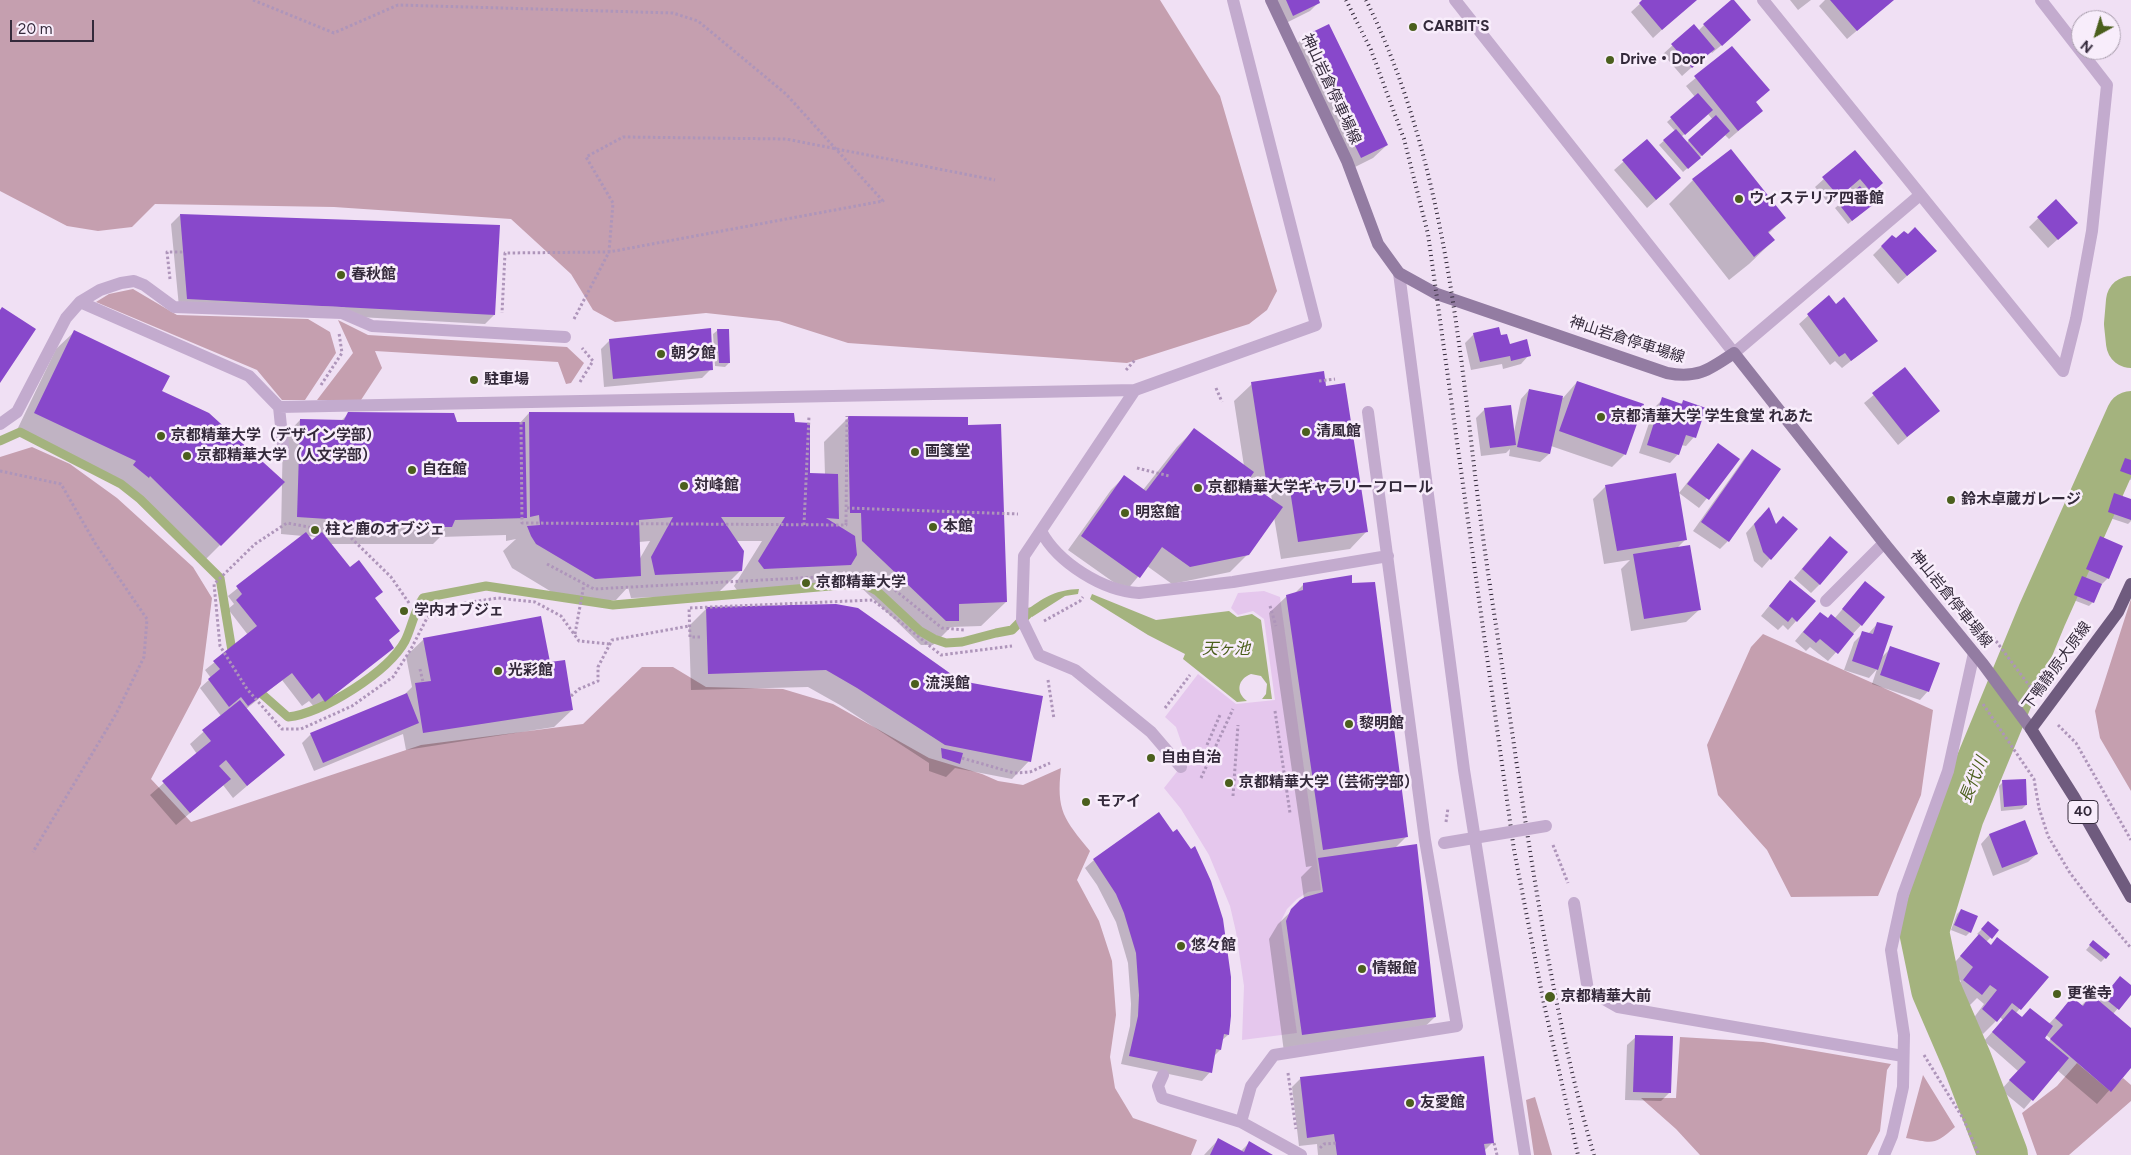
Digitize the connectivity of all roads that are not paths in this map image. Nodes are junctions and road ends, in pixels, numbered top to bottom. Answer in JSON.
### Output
{"nodes":[{"id":1,"x":1233,"y":0,"type":"edge"},
{"id":2,"x":1271,"y":0,"type":"edge"},
{"id":3,"x":1455,"y":0,"type":"edge"},
{"id":4,"x":1763,"y":0,"type":"edge"},
{"id":5,"x":2041,"y":0,"type":"edge"},
{"id":6,"x":1920,"y":195,"type":"junction"},
{"id":7,"x":1399,"y":273,"type":"junction"},
{"id":8,"x":80,"y":302,"type":"junction"},
{"id":9,"x":565,"y":338,"type":"road end"},
{"id":10,"x":1734,"y":353,"type":"junction"},
{"id":11,"x":1135,"y":390,"type":"junction"},
{"id":12,"x":279,"y":407,"type":"junction"},
{"id":13,"x":1368,"y":412,"type":"dead end"},
{"id":14,"x":0,"y":424,"type":"edge"},
{"id":15,"x":284,"y":455,"type":"dead end"},
{"id":16,"x":1041,"y":531,"type":"junction"},
{"id":17,"x":1884,"y":543,"type":"junction"},
{"id":18,"x":1388,"y":556,"type":"junction"},
{"id":19,"x":2131,"y":584,"type":"edge"},
{"id":20,"x":1826,"y":601,"type":"dead end"},
{"id":21,"x":1974,"y":653,"type":"junction"},
{"id":22,"x":2031,"y":729,"type":"junction"},
{"id":23,"x":1181,"y":767,"type":"dead end"},
{"id":24,"x":1546,"y":826,"type":"road end"},
{"id":25,"x":1435,"y":843,"type":"junction"},
{"id":26,"x":1572,"y":897,"type":"road end"},
{"id":27,"x":2131,"y":897,"type":"edge"},
{"id":28,"x":1904,"y":1056,"type":"junction"},
{"id":29,"x":1163,"y":1075,"type":"dead end"},
{"id":30,"x":1241,"y":1122,"type":"junction"},
{"id":31,"x":1301,"y":1155,"type":"edge"},
{"id":32,"x":1524,"y":1155,"type":"edge"},
{"id":33,"x":1884,"y":1155,"type":"edge"}],
"edges":[{"from":1,"to":11,"type":"street"},
{"from":2,"to":7,"type":"main road","name":"神山岩倉停車場線"},
{"from":3,"to":10,"type":"street"},
{"from":4,"to":6,"type":"street"},
{"from":5,"to":6,"type":"street"},
{"from":6,"to":10,"type":"street"},
{"from":7,"to":10,"type":"main road","name":"神山岩倉停車場線"},
{"from":7,"to":32,"type":"street"},
{"from":8,"to":9,"type":"street"},
{"from":8,"to":12,"type":"street"},
{"from":8,"to":14,"type":"street"},
{"from":10,"to":17,"type":"main road","name":"神山岩倉停車場線"},
{"from":11,"to":12,"type":"street"},
{"from":11,"to":16,"type":"street"},
{"from":12,"to":15,"type":"street"},
{"from":13,"to":18,"type":"street"},
{"from":16,"to":18,"type":"street"},
{"from":16,"to":23,"type":"street"},
{"from":17,"to":20,"type":"street"},
{"from":17,"to":21,"type":"main road","name":"神山岩倉停車場線"},
{"from":18,"to":25,"type":"street"},
{"from":19,"to":22,"type":"main road","name":"下鴨静原大原線"},
{"from":21,"to":22,"type":"main road","name":"神山岩倉停車場線"},
{"from":21,"to":28,"type":"street"},
{"from":22,"to":27,"type":"main road","name":"下鴨静原大原線","number":"40"},
{"from":24,"to":25,"type":"street","bridge":true},
{"from":25,"to":30,"type":"street"},
{"from":26,"to":28,"type":"street"},
{"from":28,"to":33,"type":"street"},
{"from":29,"to":30,"type":"street"},
{"from":30,"to":31,"type":"street"}]}
